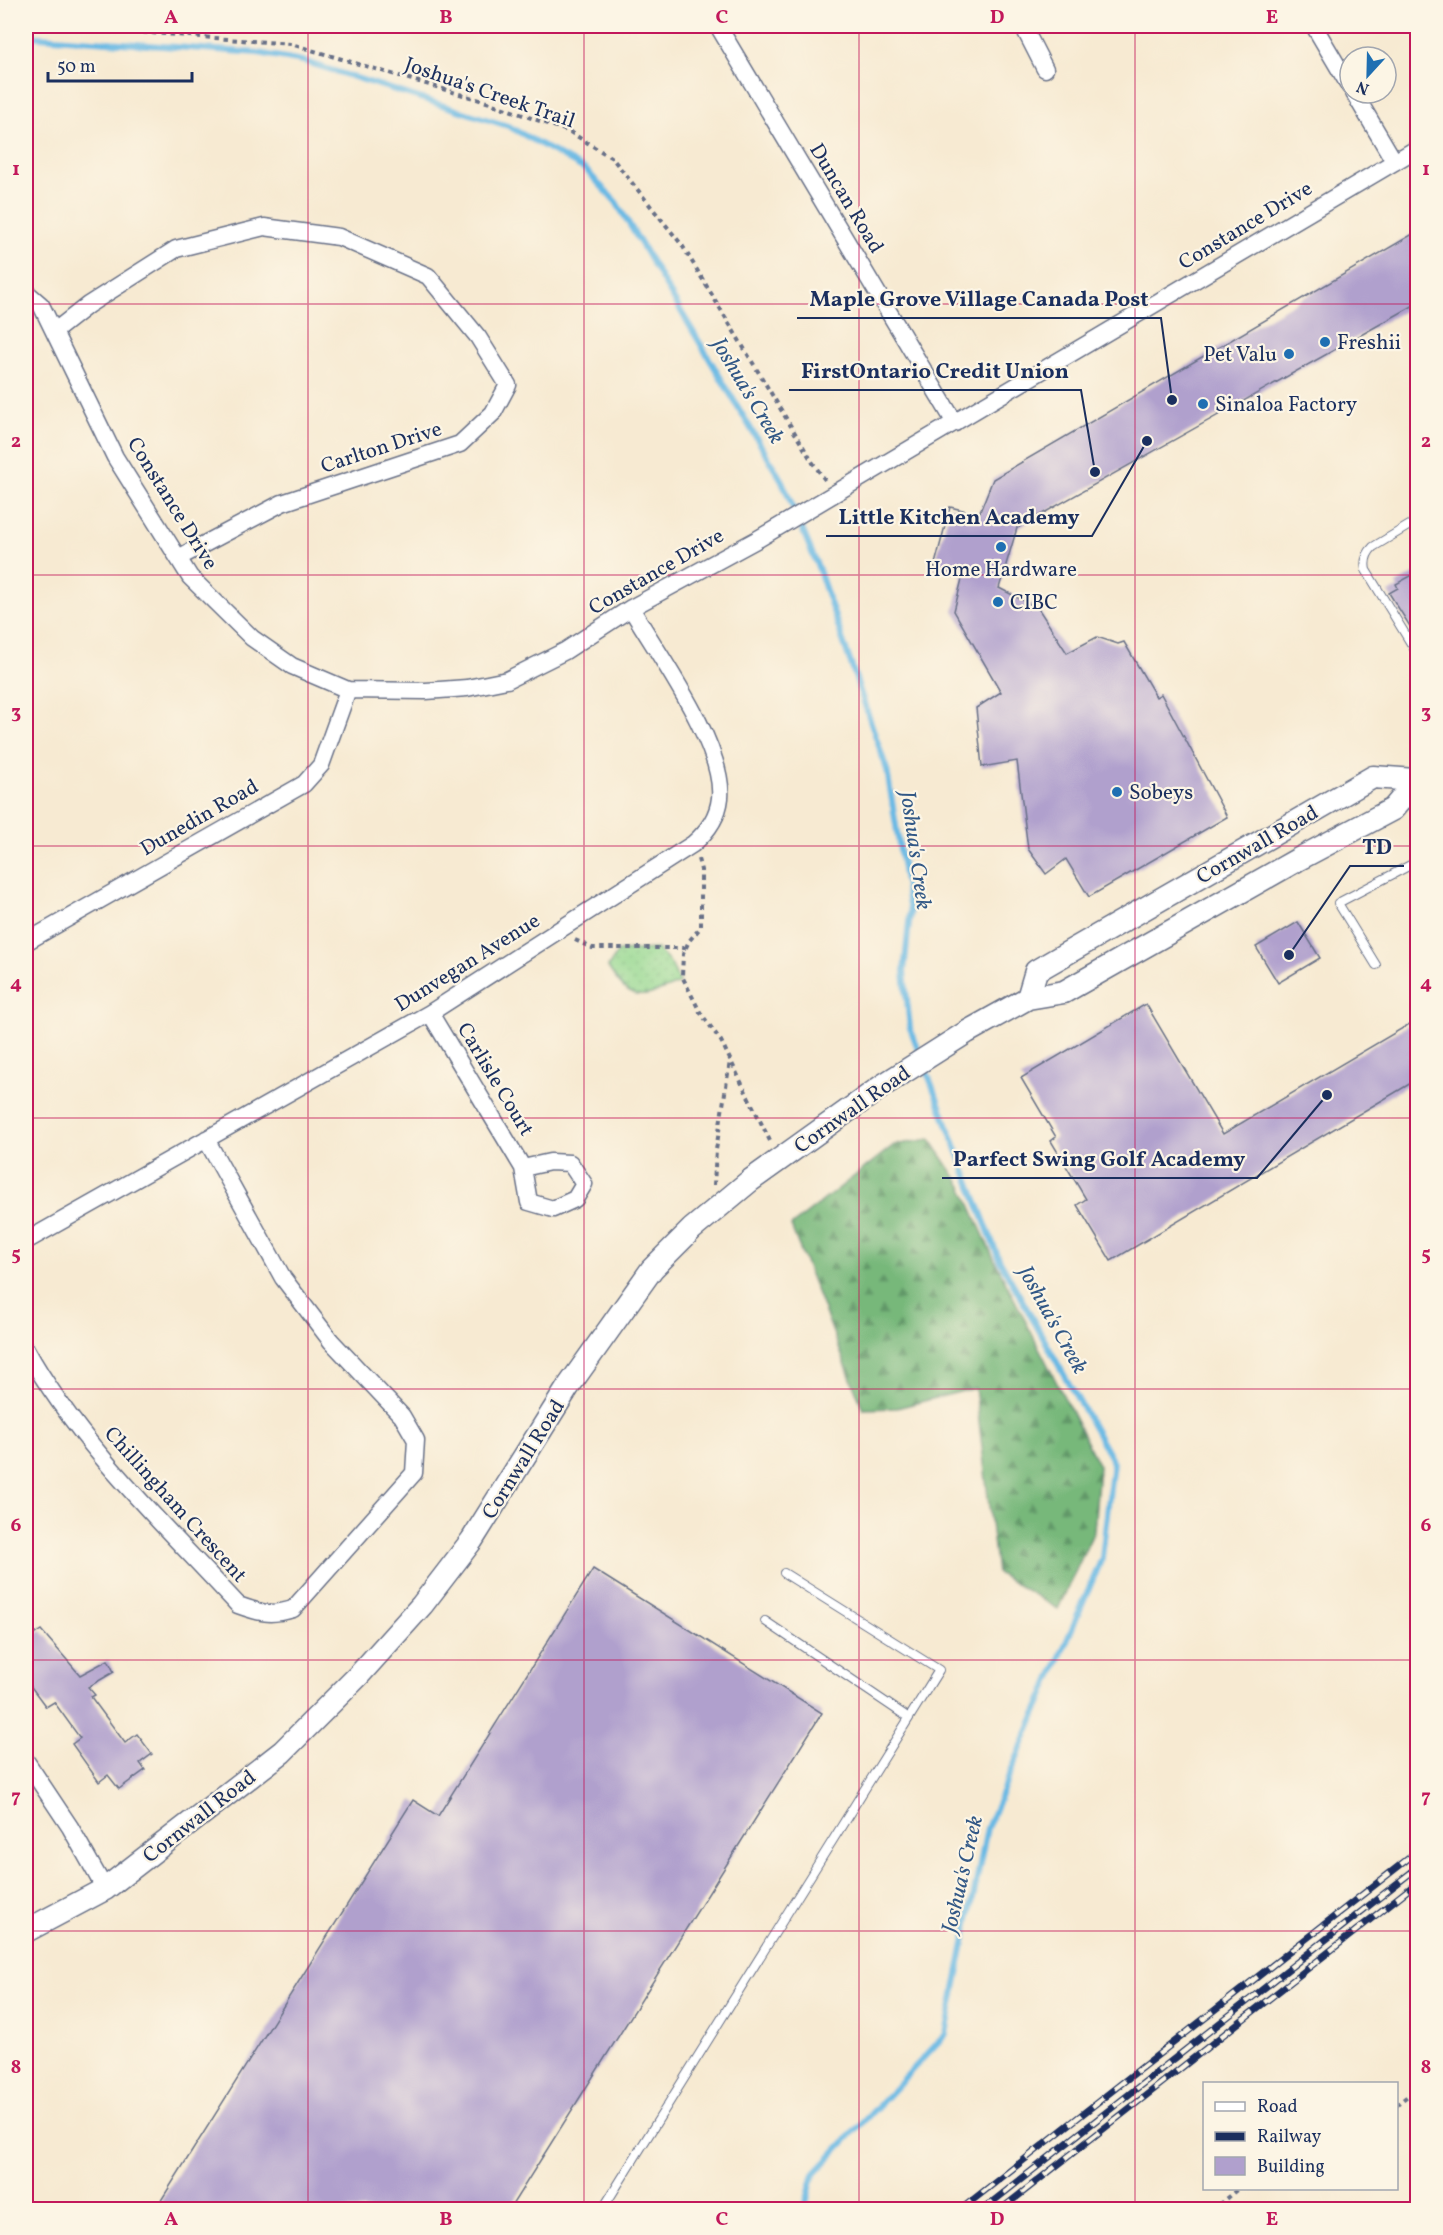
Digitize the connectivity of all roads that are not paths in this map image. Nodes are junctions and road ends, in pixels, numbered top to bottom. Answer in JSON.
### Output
{"nodes":[{"id":1,"x":718,"y":26,"type":"edge"},
{"id":2,"x":1023,"y":26,"type":"edge"},
{"id":3,"x":1314,"y":26,"type":"edge"},
{"id":4,"x":1338,"y":67,"type":"edge"},
{"id":5,"x":1045,"y":69,"type":"dead end"},
{"id":6,"x":1361,"y":105,"type":"edge"},
{"id":7,"x":1418,"y":148,"type":"edge"},
{"id":8,"x":1394,"y":161,"type":"junction"},
{"id":9,"x":26,"y":292,"type":"edge"},
{"id":10,"x":56,"y":331,"type":"junction"},
{"id":11,"x":955,"y":423,"type":"junction"},
{"id":12,"x":1418,"y":520,"type":"edge"},
{"id":13,"x":178,"y":558,"type":"junction"},
{"id":14,"x":631,"y":608,"type":"junction"},
{"id":15,"x":1418,"y":655,"type":"edge"},
{"id":16,"x":348,"y":690,"type":"junction"},
{"id":17,"x":1416,"y":780,"type":"edge"},
{"id":18,"x":1418,"y":861,"type":"edge"},
{"id":19,"x":26,"y":942,"type":"edge"},
{"id":20,"x":1376,"y":965,"type":"dead end"},
{"id":21,"x":1028,"y":998,"type":"junction"},
{"id":22,"x":429,"y":1013,"type":"junction"},
{"id":23,"x":206,"y":1140,"type":"junction"},
{"id":24,"x":524,"y":1168,"type":"dead end"},
{"id":25,"x":26,"y":1241,"type":"edge"},
{"id":26,"x":26,"y":1349,"type":"edge"},
{"id":27,"x":784,"y":1573,"type":"dead end"},
{"id":28,"x":765,"y":1621,"type":"dead end"},
{"id":29,"x":909,"y":1718,"type":"junction"},
{"id":30,"x":26,"y":1761,"type":"edge"},
{"id":31,"x":105,"y":1889,"type":"junction"},
{"id":32,"x":26,"y":1931,"type":"edge"},
{"id":33,"x":26,"y":2206,"type":"edge"},
{"id":34,"x":32,"y":2210,"type":"edge"},
{"id":35,"x":602,"y":2210,"type":"edge"}],
"edges":[{"from":1,"to":11,"type":"street","name":"Duncan Road"},
{"from":2,"to":5,"type":"street"},
{"from":3,"to":4,"type":"street"},
{"from":6,"to":8,"type":"street"},
{"from":7,"to":8,"type":"street","name":"Constance Drive"},
{"from":8,"to":11,"type":"street","name":"Constance Drive"},
{"from":9,"to":10,"type":"street","name":"Constance Drive"},
{"from":10,"to":13,"type":"street","name":"Constance Drive"},
{"from":10,"to":13,"type":"street","name":"Carlton Drive"},
{"from":11,"to":14,"type":"street","name":"Constance Drive"},
{"from":12,"to":15,"type":"lane"},
{"from":13,"to":16,"type":"street","name":"Constance Drive"},
{"from":14,"to":16,"type":"street","name":"Constance Drive"},
{"from":14,"to":22,"type":"street","name":"Dunvegan Avenue"},
{"from":16,"to":19,"type":"street","name":"Dunedin Road"},
{"from":17,"to":21,"type":"main road","name":"Cornwall Road"},
{"from":17,"to":21,"type":"main road","name":"Cornwall Road"},
{"from":18,"to":20,"type":"lane"},
{"from":21,"to":31,"type":"main road","name":"Cornwall Road"},
{"from":22,"to":23,"type":"street","name":"Dunvegan Avenue"},
{"from":22,"to":24,"type":"street","name":"Carlisle Court"},
{"from":23,"to":25,"type":"street","name":"Dunvegan Avenue"},
{"from":23,"to":26,"type":"street","name":"Chillingham Crescent"},
{"from":27,"to":29,"type":"lane"},
{"from":28,"to":29,"type":"lane"},
{"from":29,"to":35,"type":"lane"},
{"from":30,"to":31,"type":"street"},
{"from":31,"to":32,"type":"main road","name":"Cornwall Road"},
{"from":33,"to":34,"type":"lane"}]}
